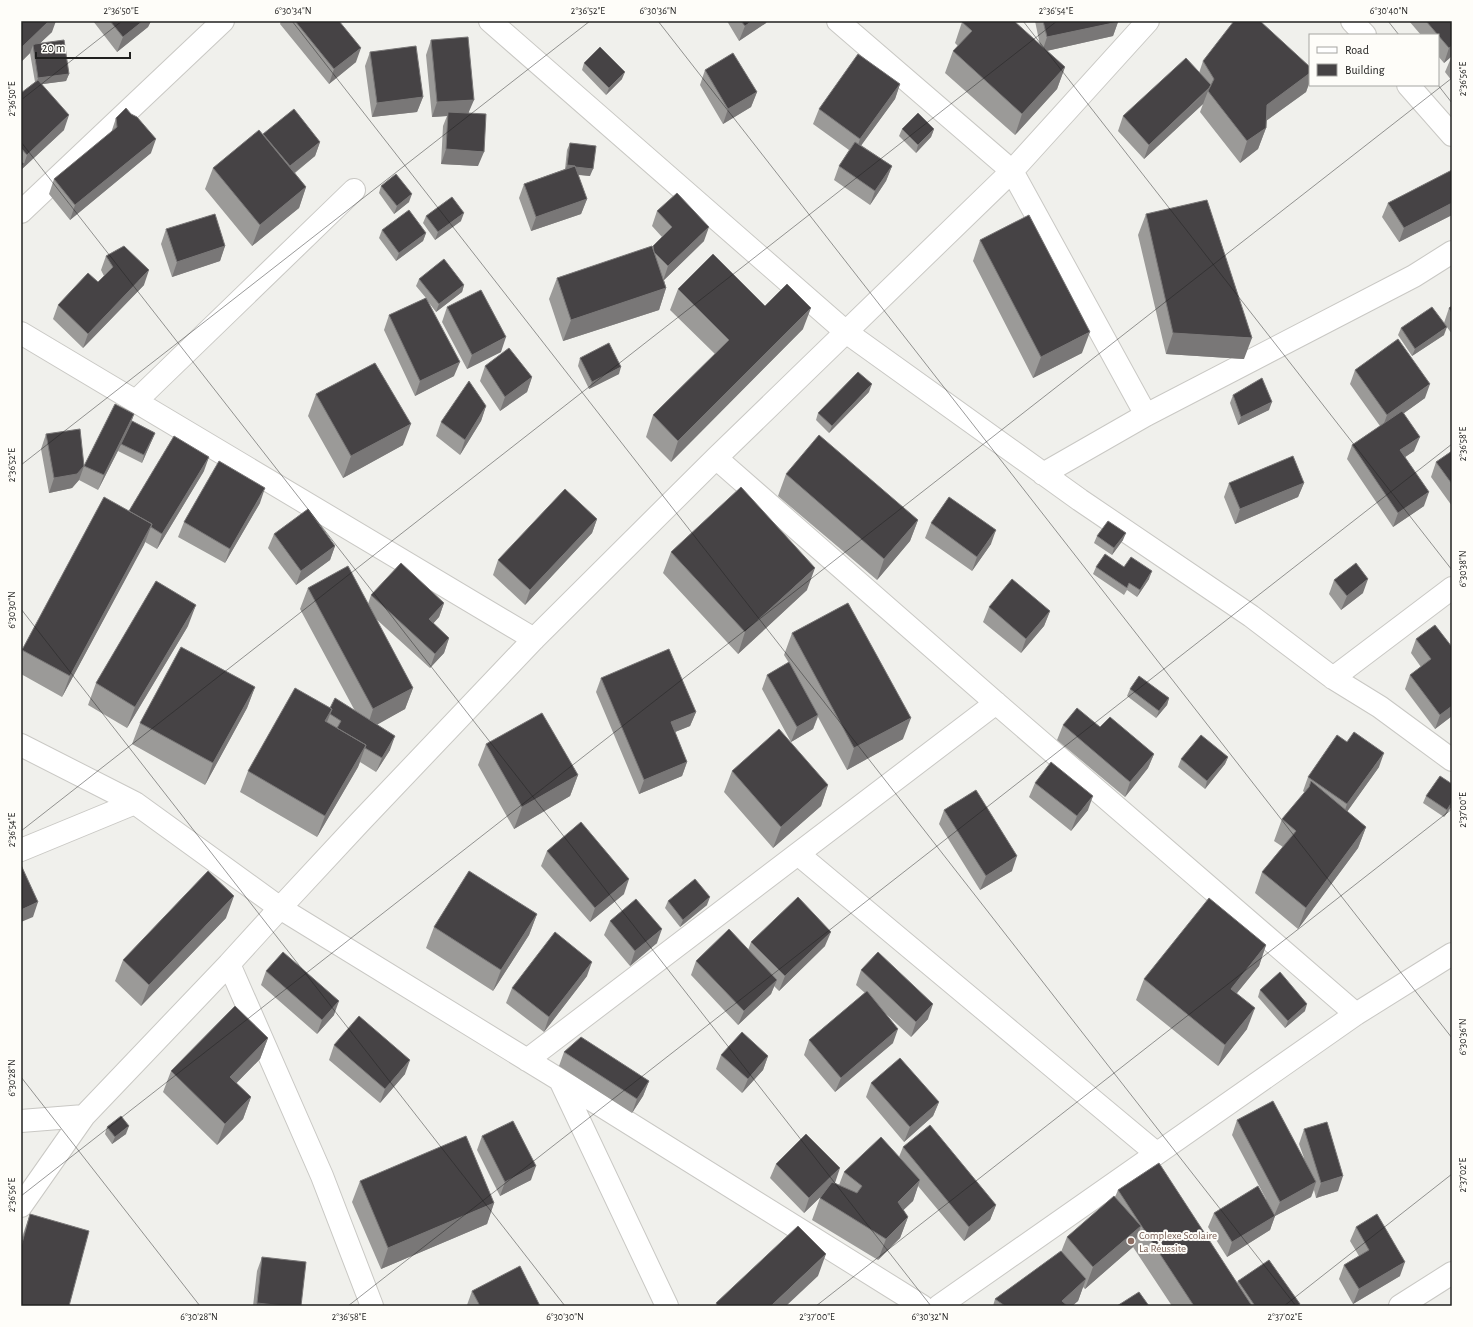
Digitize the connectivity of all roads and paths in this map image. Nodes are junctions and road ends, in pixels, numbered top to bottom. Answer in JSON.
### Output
{"nodes":[{"id":1,"x":223,"y":21,"type":"edge"},
{"id":2,"x":490,"y":21,"type":"edge"},
{"id":3,"x":838,"y":21,"type":"edge"},
{"id":4,"x":1148,"y":21,"type":"edge"},
{"id":5,"x":1352,"y":21,"type":"edge"},
{"id":6,"x":1364,"y":34,"type":"edge"},
{"id":7,"x":1409,"y":86,"type":"edge"},
{"id":8,"x":1452,"y":135,"type":"edge"},
{"id":9,"x":1012,"y":171,"type":"junction"},
{"id":10,"x":354,"y":190,"type":"dead end"},
{"id":11,"x":21,"y":212,"type":"edge"},
{"id":12,"x":1452,"y":252,"type":"edge"},
{"id":13,"x":846,"y":332,"type":"junction"},
{"id":14,"x":21,"y":333,"type":"edge"},
{"id":15,"x":136,"y":402,"type":"junction"},
{"id":16,"x":1146,"y":415,"type":"junction"},
{"id":17,"x":716,"y":458,"type":"junction"},
{"id":18,"x":1043,"y":474,"type":"junction"},
{"id":19,"x":1452,"y":588,"type":"edge"},
{"id":20,"x":534,"y":640,"type":"junction"},
{"id":21,"x":1333,"y":678,"type":"junction"},
{"id":22,"x":996,"y":703,"type":"junction"},
{"id":23,"x":21,"y":745,"type":"edge"},
{"id":24,"x":1452,"y":760,"type":"edge"},
{"id":25,"x":135,"y":803,"type":"junction"},
{"id":26,"x":21,"y":850,"type":"edge"},
{"id":27,"x":798,"y":854,"type":"junction"},
{"id":28,"x":280,"y":908,"type":"junction"},
{"id":29,"x":1452,"y":954,"type":"edge"},
{"id":30,"x":229,"y":964,"type":"junction"},
{"id":31,"x":1356,"y":1014,"type":"junction"},
{"id":32,"x":527,"y":1060,"type":"junction"},
{"id":33,"x":560,"y":1080,"type":"junction"},
{"id":34,"x":84,"y":1116,"type":"junction"},
{"id":35,"x":21,"y":1121,"type":"edge"},
{"id":36,"x":1156,"y":1153,"type":"junction"},
{"id":37,"x":21,"y":1206,"type":"edge"},
{"id":38,"x":1452,"y":1273,"type":"edge"},
{"id":39,"x":372,"y":1306,"type":"edge"},
{"id":40,"x":667,"y":1306,"type":"edge"},
{"id":41,"x":922,"y":1306,"type":"edge"},
{"id":42,"x":939,"y":1306,"type":"edge"},
{"id":43,"x":1400,"y":1306,"type":"edge"}],
"edges":[{"from":1,"to":11,"type":"street"},
{"from":2,"to":13,"type":"street"},
{"from":3,"to":9,"type":"street"},
{"from":4,"to":9,"type":"street"},
{"from":5,"to":6,"type":"street"},
{"from":7,"to":8,"type":"street"},
{"from":9,"to":13,"type":"street"},
{"from":9,"to":16,"type":"street"},
{"from":10,"to":15,"type":"street"},
{"from":12,"to":16,"type":"street"},
{"from":13,"to":17,"type":"street"},
{"from":13,"to":18,"type":"street"},
{"from":14,"to":15,"type":"street"},
{"from":15,"to":20,"type":"street"},
{"from":16,"to":18,"type":"street"},
{"from":17,"to":20,"type":"street"},
{"from":17,"to":22,"type":"street"},
{"from":18,"to":21,"type":"street"},
{"from":19,"to":21,"type":"street"},
{"from":20,"to":28,"type":"street"},
{"from":21,"to":24,"type":"street"},
{"from":22,"to":27,"type":"street"},
{"from":22,"to":31,"type":"street"},
{"from":23,"to":25,"type":"street"},
{"from":25,"to":26,"type":"street"},
{"from":25,"to":28,"type":"street"},
{"from":27,"to":32,"type":"street"},
{"from":27,"to":36,"type":"street"},
{"from":28,"to":30,"type":"street"},
{"from":28,"to":32,"type":"street"},
{"from":29,"to":31,"type":"street"},
{"from":30,"to":34,"type":"street"},
{"from":30,"to":39,"type":"street"},
{"from":31,"to":36,"type":"street"},
{"from":32,"to":33,"type":"street"},
{"from":33,"to":40,"type":"street"},
{"from":33,"to":41,"type":"street"},
{"from":34,"to":35,"type":"street"},
{"from":34,"to":37,"type":"street"},
{"from":36,"to":42,"type":"street"},
{"from":38,"to":43,"type":"street"}]}
